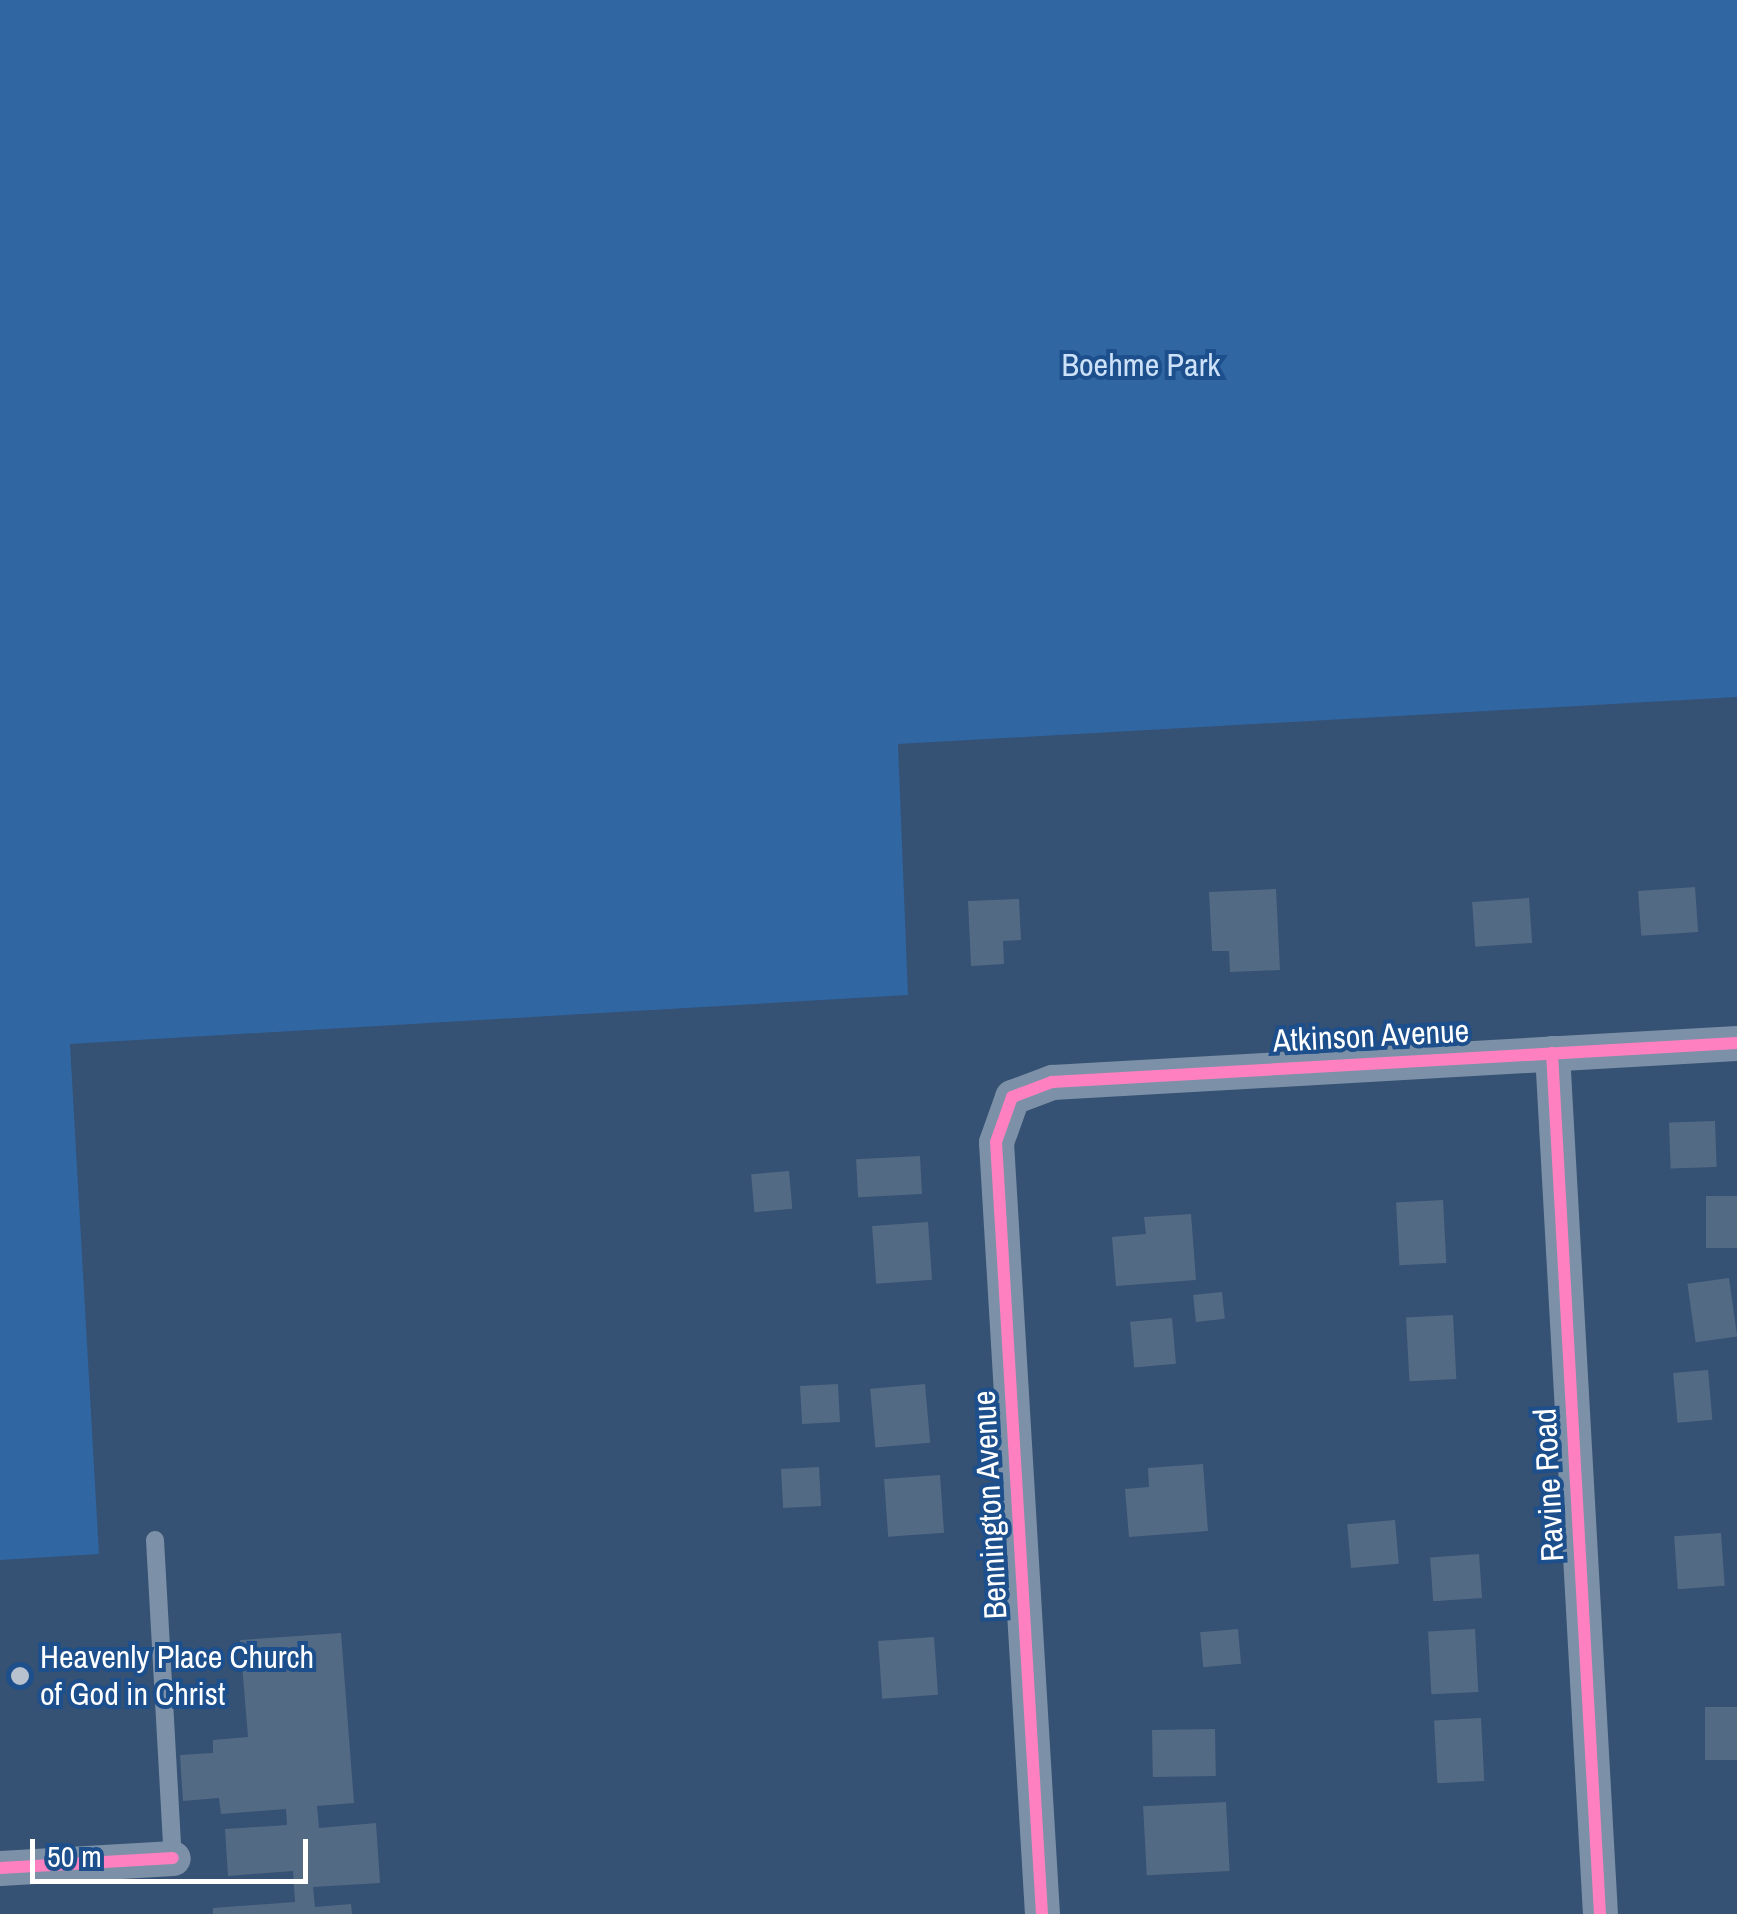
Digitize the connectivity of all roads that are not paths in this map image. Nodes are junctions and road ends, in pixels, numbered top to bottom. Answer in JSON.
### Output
{"nodes":[{"id":1,"x":1737,"y":1043,"type":"edge"},
{"id":2,"x":1552,"y":1054,"type":"junction"},
{"id":3,"x":1012,"y":1097,"type":"joint"},
{"id":4,"x":155,"y":1540,"type":"dead end"},
{"id":5,"x":173,"y":1858,"type":"joint"},
{"id":6,"x":0,"y":1868,"type":"edge"},
{"id":7,"x":1042,"y":1914,"type":"edge"},
{"id":8,"x":1600,"y":1914,"type":"edge"}],
"edges":[{"from":1,"to":2,"type":"street","name":"Atkinson Avenue"},
{"from":2,"to":3,"type":"street","name":"Atkinson Avenue"},
{"from":2,"to":8,"type":"street","name":"Ravine Road"},
{"from":3,"to":7,"type":"street","name":"Bennington Avenue"},
{"from":4,"to":5,"type":"lane"},
{"from":5,"to":6,"type":"street"}]}
